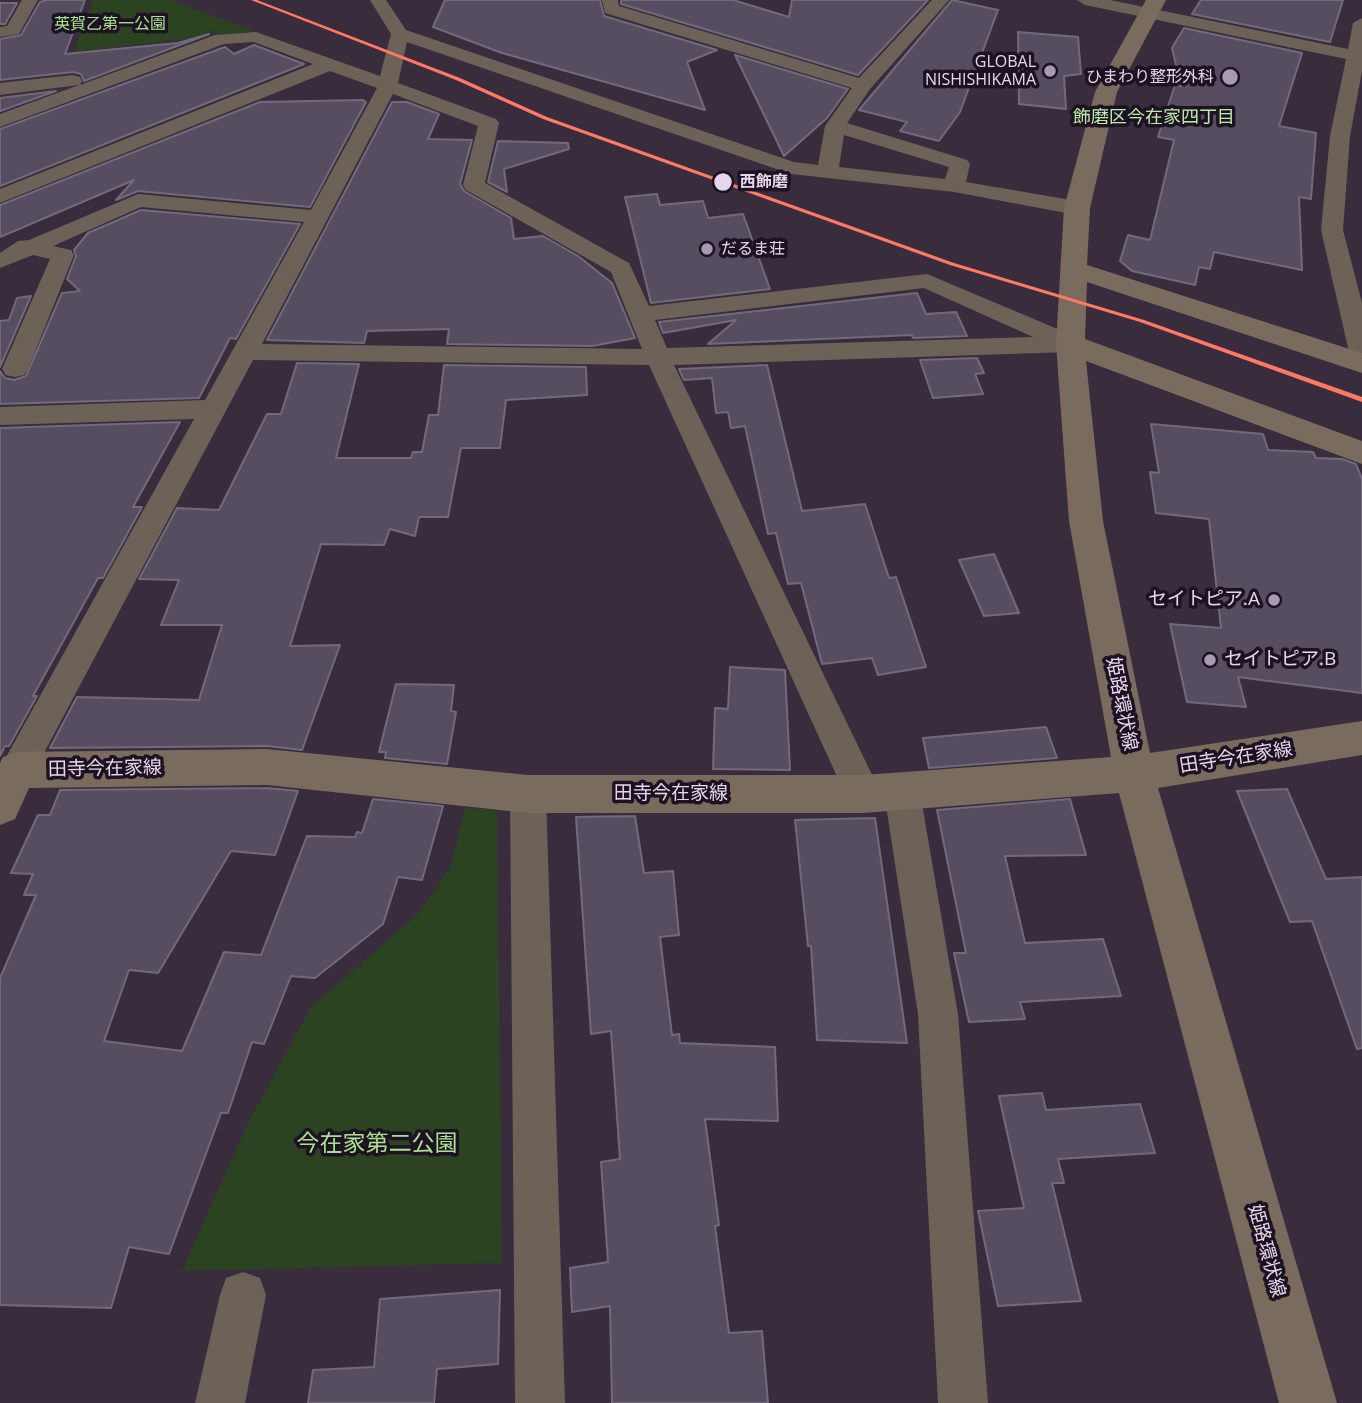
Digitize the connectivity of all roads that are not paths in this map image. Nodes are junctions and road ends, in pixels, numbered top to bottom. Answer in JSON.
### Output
{"nodes":[{"id":1,"x":30,"y":0,"type":"edge"},
{"id":2,"x":610,"y":0,"type":"edge"},
{"id":3,"x":941,"y":0,"type":"edge"},
{"id":4,"x":1085,"y":0,"type":"edge"},
{"id":5,"x":390,"y":7,"type":"edge"},
{"id":6,"x":1152,"y":7,"type":"edge"},
{"id":7,"x":1362,"y":23,"type":"edge"},
{"id":8,"x":0,"y":32,"type":"edge"},
{"id":9,"x":400,"y":34,"type":"junction"},
{"id":10,"x":1358,"y":56,"type":"edge"},
{"id":11,"x":327,"y":65,"type":"junction"},
{"id":12,"x":127,"y":74,"type":"junction"},
{"id":13,"x":388,"y":84,"type":"junction"},
{"id":14,"x":863,"y":85,"type":"junction"},
{"id":15,"x":0,"y":89,"type":"edge"},
{"id":16,"x":0,"y":121,"type":"edge"},
{"id":17,"x":835,"y":126,"type":"junction"},
{"id":18,"x":1340,"y":136,"type":"junction"},
{"id":19,"x":1362,"y":142,"type":"edge"},
{"id":20,"x":828,"y":170,"type":"junction"},
{"id":21,"x":954,"y":186,"type":"junction"},
{"id":22,"x":0,"y":197,"type":"edge"},
{"id":23,"x":1077,"y":208,"type":"junction"},
{"id":24,"x":319,"y":217,"type":"junction"},
{"id":25,"x":0,"y":236,"type":"edge"},
{"id":26,"x":31,"y":248,"type":"junction"},
{"id":27,"x":0,"y":261,"type":"edge"},
{"id":28,"x":1074,"y":269,"type":"junction"},
{"id":29,"x":641,"y":314,"type":"junction"},
{"id":30,"x":1070,"y":344,"type":"junction"},
{"id":31,"x":242,"y":352,"type":"junction"},
{"id":32,"x":1362,"y":352,"type":"edge"},
{"id":33,"x":658,"y":357,"type":"junction"},
{"id":34,"x":1362,"y":363,"type":"edge"},
{"id":35,"x":8,"y":370,"type":"edge"},
{"id":36,"x":0,"y":399,"type":"edge"},
{"id":37,"x":211,"y":409,"type":"junction"},
{"id":38,"x":0,"y":416,"type":"edge"},
{"id":39,"x":1362,"y":453,"type":"edge"},
{"id":40,"x":1362,"y":738,"type":"edge"},
{"id":41,"x":17,"y":770,"type":"junction"},
{"id":42,"x":1134,"y":774,"type":"junction"},
{"id":43,"x":882,"y":793,"type":"junction"},
{"id":44,"x":528,"y":794,"type":"junction"},
{"id":45,"x":0,"y":806,"type":"edge"},
{"id":46,"x":243,"y":1295,"type":"dead end"},
{"id":47,"x":220,"y":1403,"type":"edge"},
{"id":48,"x":540,"y":1403,"type":"edge"},
{"id":49,"x":963,"y":1403,"type":"edge"},
{"id":50,"x":1308,"y":1403,"type":"edge"}],
"edges":[{"from":1,"to":8,"type":"street"},
{"from":2,"to":14,"type":"street"},
{"from":3,"to":14,"type":"street"},
{"from":4,"to":6,"type":"street"},
{"from":5,"to":9,"type":"street"},
{"from":6,"to":10,"type":"street"},
{"from":6,"to":23,"type":"main road","name":"姫路環状線"},
{"from":7,"to":10,"type":"street"},
{"from":9,"to":13,"type":"street"},
{"from":9,"to":20,"type":"street"},
{"from":10,"to":18,"type":"street"},
{"from":11,"to":12,"type":"street"},
{"from":11,"to":13,"type":"street"},
{"from":11,"to":22,"type":"street"},
{"from":12,"to":15,"type":"street"},
{"from":12,"to":16,"type":"street"},
{"from":13,"to":24,"type":"street"},
{"from":13,"to":29,"type":"street"},
{"from":14,"to":17,"type":"street"},
{"from":17,"to":20,"type":"street"},
{"from":17,"to":21,"type":"street"},
{"from":18,"to":19,"type":"street"},
{"from":18,"to":32,"type":"street"},
{"from":20,"to":21,"type":"street"},
{"from":21,"to":23,"type":"street"},
{"from":23,"to":28,"type":"main road","name":"姫路環状線"},
{"from":24,"to":26,"type":"street"},
{"from":24,"to":31,"type":"street"},
{"from":25,"to":26,"type":"street"},
{"from":26,"to":27,"type":"street"},
{"from":26,"to":35,"type":"street"},
{"from":28,"to":30,"type":"main road","name":"姫路環状線"},
{"from":28,"to":34,"type":"main road"},
{"from":29,"to":30,"type":"street"},
{"from":29,"to":33,"type":"street"},
{"from":30,"to":33,"type":"street"},
{"from":30,"to":39,"type":"main road"},
{"from":30,"to":42,"type":"main road","name":"姫路環状線"},
{"from":31,"to":33,"type":"street"},
{"from":31,"to":37,"type":"street"},
{"from":33,"to":43,"type":"street"},
{"from":35,"to":36,"type":"street"},
{"from":37,"to":38,"type":"street"},
{"from":37,"to":41,"type":"street"},
{"from":40,"to":42,"type":"main road","name":"田寺今在家線"},
{"from":41,"to":44,"type":"main road","name":"田寺今在家線"},
{"from":41,"to":45,"type":"main road"},
{"from":42,"to":43,"type":"main road","name":"田寺今在家線"},
{"from":42,"to":50,"type":"main road","name":"姫路環状線"},
{"from":43,"to":44,"type":"main road","name":"田寺今在家線"},
{"from":43,"to":49,"type":"street"},
{"from":44,"to":48,"type":"street"},
{"from":46,"to":47,"type":"street"}]}
